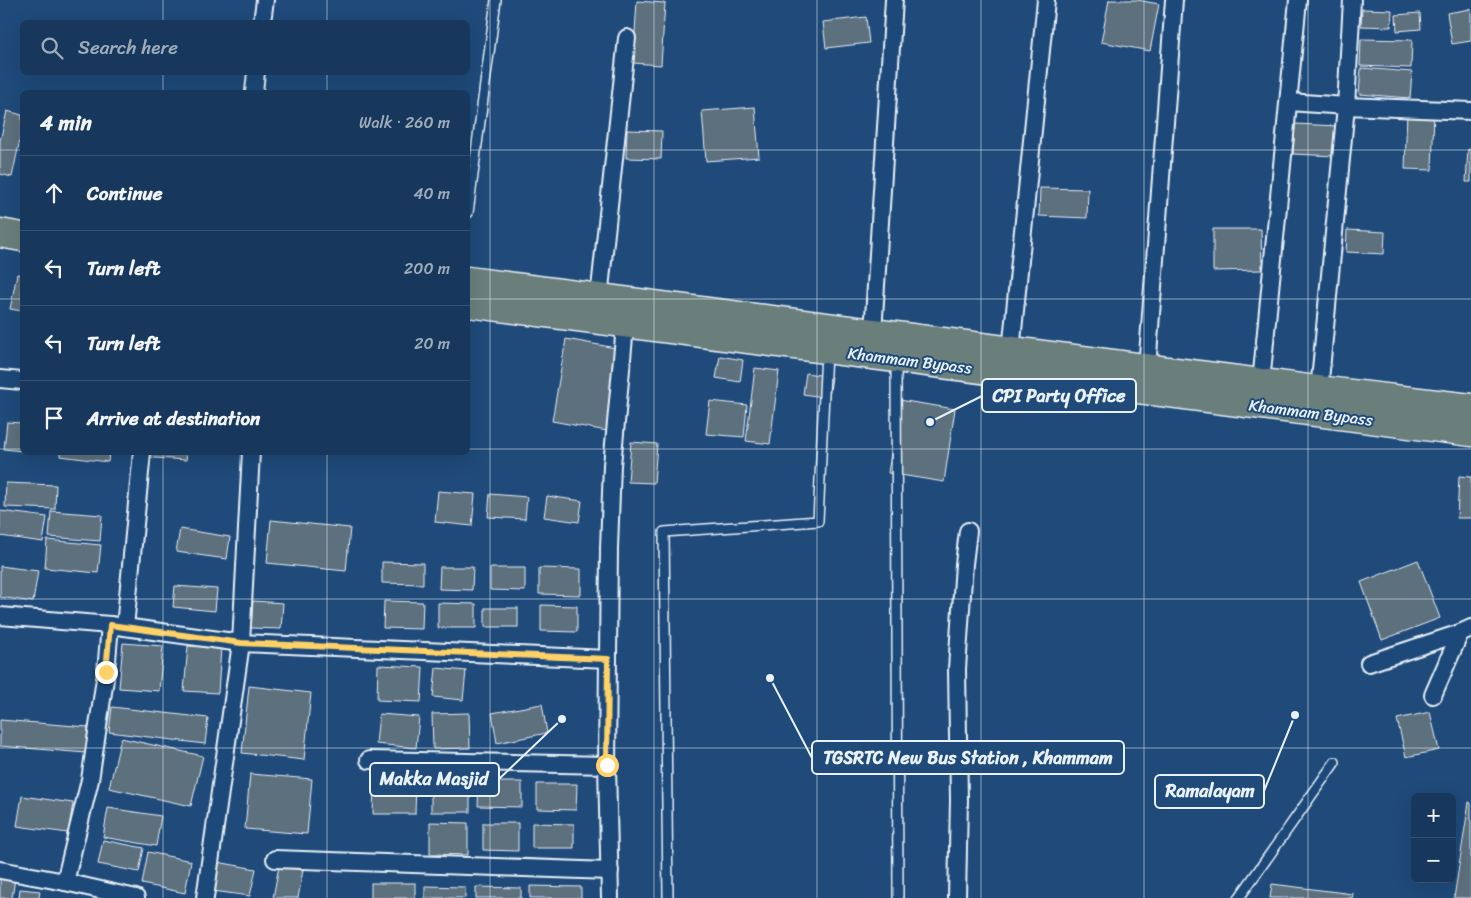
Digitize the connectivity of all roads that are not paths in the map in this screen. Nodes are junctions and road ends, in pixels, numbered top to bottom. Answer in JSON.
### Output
{"nodes":[{"id":1,"x":265,"y":0,"type":"edge"},
{"id":2,"x":496,"y":0,"type":"edge"},
{"id":3,"x":894,"y":0,"type":"edge"},
{"id":4,"x":1046,"y":0,"type":"edge"},
{"id":5,"x":1174,"y":0,"type":"edge"},
{"id":6,"x":1298,"y":0,"type":"edge"},
{"id":7,"x":1352,"y":0,"type":"edge"},
{"id":8,"x":262,"y":20,"type":"edge"},
{"id":9,"x":627,"y":38,"type":"dead end"},
{"id":10,"x":256,"y":75,"type":"edge"},
{"id":11,"x":254,"y":90,"type":"edge"},
{"id":12,"x":1289,"y":102,"type":"junction"},
{"id":13,"x":1346,"y":106,"type":"junction"},
{"id":14,"x":1471,"y":112,"type":"edge"},
{"id":15,"x":470,"y":198,"type":"edge"},
{"id":16,"x":0,"y":213,"type":"edge"},
{"id":17,"x":20,"y":218,"type":"edge"},
{"id":18,"x":0,"y":233,"type":"edge"},
{"id":19,"x":20,"y":237,"type":"edge"},
{"id":20,"x":470,"y":281,"type":"edge"},
{"id":21,"x":470,"y":303,"type":"edge"},
{"id":22,"x":617,"y":308,"type":"junction"},
{"id":23,"x":873,"y":333,"type":"junction"},
{"id":24,"x":826,"y":349,"type":"junction"},
{"id":25,"x":1002,"y":357,"type":"junction"},
{"id":26,"x":896,"y":358,"type":"junction"},
{"id":27,"x":1147,"y":369,"type":"junction"},
{"id":28,"x":0,"y":379,"type":"edge"},
{"id":29,"x":20,"y":382,"type":"edge"},
{"id":30,"x":1261,"y":383,"type":"junction"},
{"id":31,"x":1319,"y":391,"type":"junction"},
{"id":32,"x":1471,"y":408,"type":"edge"},
{"id":33,"x":1471,"y":432,"type":"edge"},
{"id":34,"x":142,"y":455,"type":"edge"},
{"id":35,"x":251,"y":455,"type":"edge"},
{"id":36,"x":968,"y":530,"type":"dead end"},
{"id":37,"x":0,"y":616,"type":"edge"},
{"id":38,"x":117,"y":626,"type":"junction"},
{"id":39,"x":1465,"y":631,"type":"edge"},
{"id":40,"x":241,"y":643,"type":"junction"},
{"id":41,"x":608,"y":659,"type":"junction"},
{"id":42,"x":1369,"y":663,"type":"dead end"},
{"id":43,"x":1433,"y":695,"type":"dead end"},
{"id":44,"x":369,"y":760,"type":"dead end"},
{"id":45,"x":1335,"y":762,"type":"dead end"},
{"id":46,"x":607,"y":765,"type":"junction"},
{"id":47,"x":275,"y":859,"type":"dead end"},
{"id":48,"x":0,"y":870,"type":"edge"},
{"id":49,"x":610,"y":871,"type":"junction"},
{"id":50,"x":65,"y":882,"type":"junction"},
{"id":51,"x":136,"y":898,"type":"edge"},
{"id":52,"x":205,"y":898,"type":"edge"},
{"id":53,"x":610,"y":898,"type":"edge"},
{"id":54,"x":668,"y":898,"type":"edge"},
{"id":55,"x":898,"y":898,"type":"edge"},
{"id":56,"x":957,"y":898,"type":"edge"},
{"id":57,"x":1239,"y":898,"type":"edge"}],
"edges":[{"from":1,"to":8,"type":"street"},
{"from":2,"to":15,"type":"lane"},
{"from":3,"to":23,"type":"street"},
{"from":4,"to":25,"type":"street"},
{"from":5,"to":27,"type":"street"},
{"from":6,"to":12,"type":"street"},
{"from":7,"to":13,"type":"street"},
{"from":9,"to":22,"type":"street"},
{"from":10,"to":11,"type":"street"},
{"from":12,"to":13,"type":"street"},
{"from":12,"to":30,"type":"street"},
{"from":13,"to":14,"type":"street"},
{"from":13,"to":31,"type":"street"},
{"from":16,"to":17,"type":"highway"},
{"from":18,"to":19,"type":"highway"},
{"from":20,"to":22,"type":"highway","name":"Khammam Bypass"},
{"from":21,"to":22,"type":"highway","name":"Khammam Bypass"},
{"from":22,"to":23,"type":"highway","name":"Khammam Bypass"},
{"from":22,"to":24,"type":"highway","name":"Khammam Bypass"},
{"from":22,"to":41,"type":"street"},
{"from":23,"to":25,"type":"highway","name":"Khammam Bypass"},
{"from":24,"to":26,"type":"highway","name":"Khammam Bypass"},
{"from":24,"to":54,"type":"lane"},
{"from":25,"to":26,"type":"highway","name":"Khammam Bypass"},
{"from":25,"to":27,"type":"highway","name":"Khammam Bypass"},
{"from":25,"to":33,"type":"highway","name":"Khammam Bypass"},
{"from":26,"to":55,"type":"lane"},
{"from":27,"to":30,"type":"highway","name":"Khammam Bypass"},
{"from":28,"to":29,"type":"street"},
{"from":30,"to":31,"type":"highway","name":"Khammam Bypass"},
{"from":31,"to":32,"type":"highway","name":"Khammam Bypass"},
{"from":34,"to":38,"type":"street"},
{"from":35,"to":40,"type":"street"},
{"from":36,"to":56,"type":"street"},
{"from":37,"to":38,"type":"street"},
{"from":38,"to":40,"type":"street"},
{"from":38,"to":50,"type":"street"},
{"from":39,"to":42,"type":"street"},
{"from":39,"to":43,"type":"street"},
{"from":40,"to":41,"type":"street"},
{"from":40,"to":52,"type":"street"},
{"from":41,"to":46,"type":"street"},
{"from":44,"to":46,"type":"street"},
{"from":45,"to":57,"type":"lane"},
{"from":46,"to":49,"type":"street"},
{"from":47,"to":49,"type":"street"},
{"from":48,"to":50,"type":"street"},
{"from":49,"to":53,"type":"street"},
{"from":50,"to":51,"type":"street"}]}
